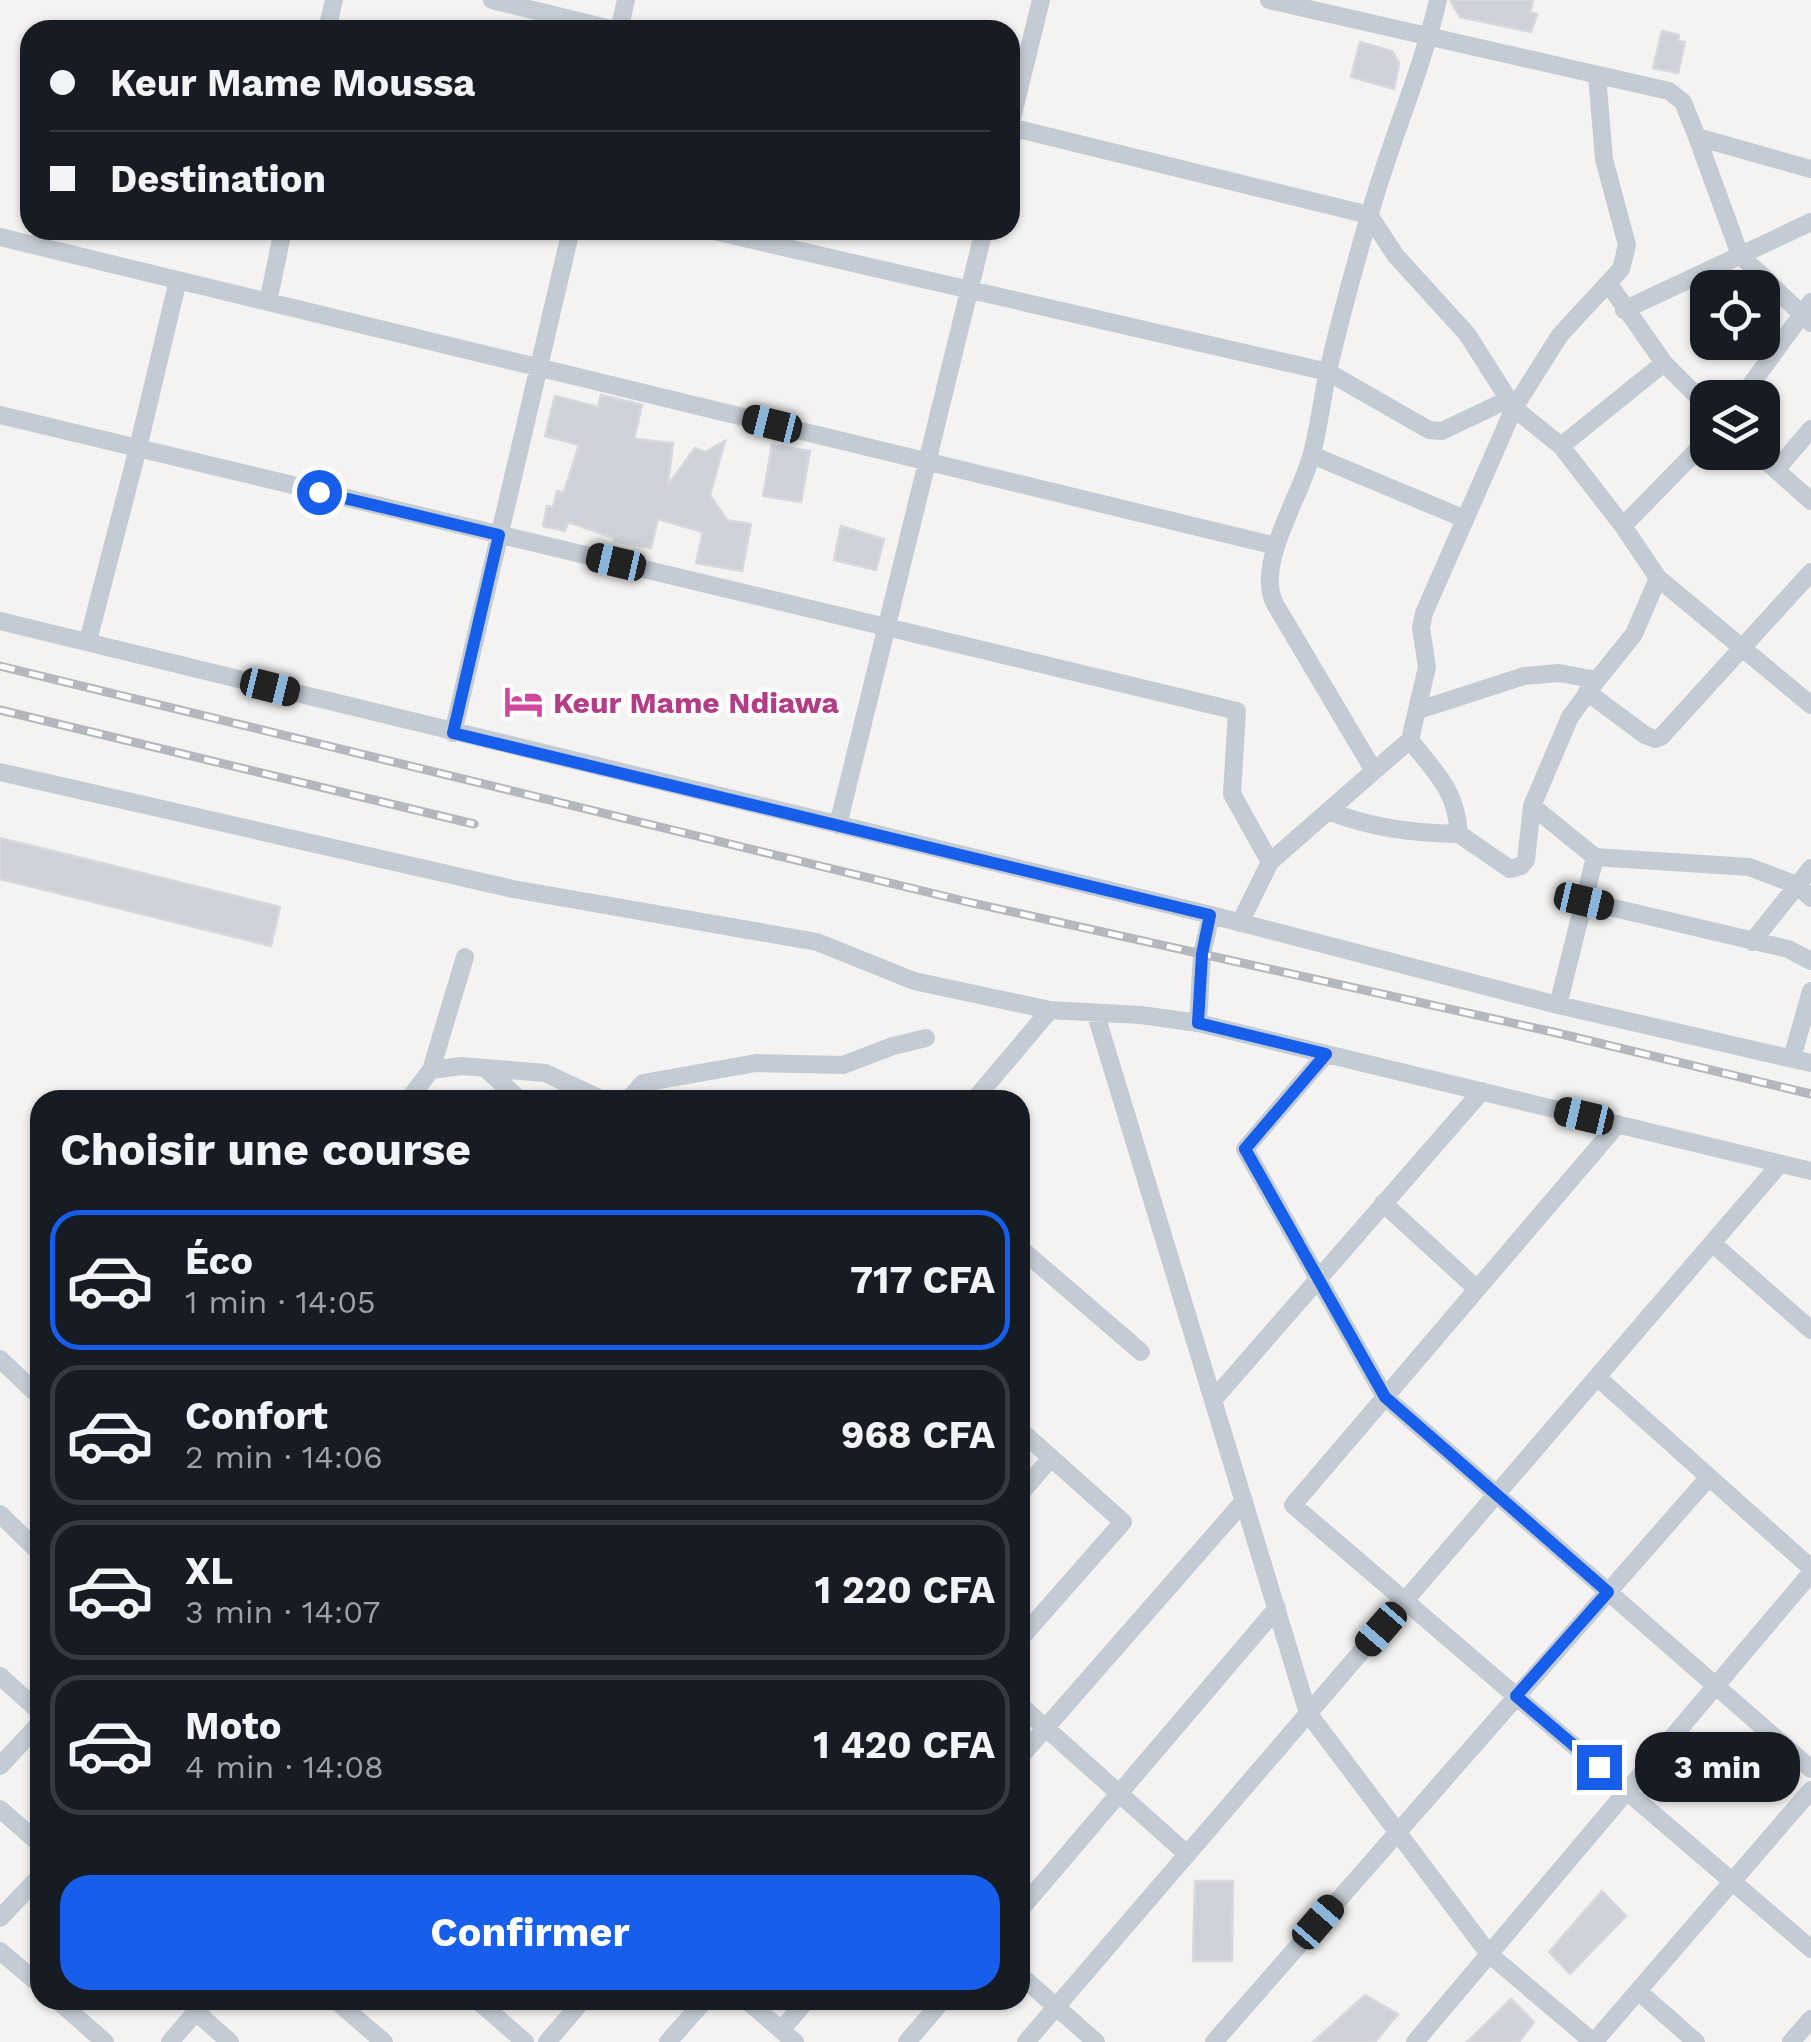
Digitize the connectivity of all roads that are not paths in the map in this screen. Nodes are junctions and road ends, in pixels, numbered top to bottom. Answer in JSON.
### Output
{"nodes":[{"id":1,"x":492,"y":0,"type":"edge"},
{"id":2,"x":1041,"y":0,"type":"edge"},
{"id":3,"x":1270,"y":0,"type":"edge"},
{"id":4,"x":1438,"y":0,"type":"edge"},
{"id":5,"x":575,"y":20,"type":"edge"},
{"id":6,"x":1430,"y":36,"type":"junction"},
{"id":7,"x":1598,"y":76,"type":"junction"},
{"id":8,"x":1020,"y":85,"type":"edge"},
{"id":9,"x":1020,"y":128,"type":"edge"},
{"id":10,"x":1697,"y":137,"type":"junction"},
{"id":11,"x":1811,"y":169,"type":"edge"},
{"id":12,"x":1369,"y":215,"type":"junction"},
{"id":13,"x":1811,"y":222,"type":"edge"},
{"id":14,"x":0,"y":237,"type":"edge"},
{"id":15,"x":281,"y":240,"type":"edge"},
{"id":16,"x":569,"y":240,"type":"edge"},
{"id":17,"x":752,"y":240,"type":"edge"},
{"id":18,"x":982,"y":240,"type":"edge"},
{"id":19,"x":1740,"y":255,"type":"junction"},
{"id":20,"x":178,"y":280,"type":"junction"},
{"id":21,"x":1608,"y":283,"type":"junction"},
{"id":22,"x":970,"y":290,"type":"junction"},
{"id":23,"x":268,"y":302,"type":"junction"},
{"id":24,"x":1624,"y":310,"type":"junction"},
{"id":25,"x":1807,"y":313,"type":"edge"},
{"id":26,"x":1664,"y":363,"type":"junction"},
{"id":27,"x":539,"y":368,"type":"junction"},
{"id":28,"x":1328,"y":372,"type":"junction"},
{"id":29,"x":1755,"y":380,"type":"edge"},
{"id":30,"x":1690,"y":389,"type":"edge"},
{"id":31,"x":1512,"y":404,"type":"junction"},
{"id":32,"x":0,"y":415,"type":"edge"},
{"id":33,"x":1811,"y":429,"type":"edge"},
{"id":34,"x":1561,"y":446,"type":"junction"},
{"id":35,"x":138,"y":448,"type":"junction"},
{"id":36,"x":1312,"y":455,"type":"junction"},
{"id":37,"x":1690,"y":457,"type":"edge"},
{"id":38,"x":927,"y":462,"type":"junction"},
{"id":39,"x":1780,"y":465,"type":"edge"},
{"id":40,"x":1776,"y":470,"type":"edge"},
{"id":41,"x":1811,"y":502,"type":"edge"},
{"id":42,"x":1465,"y":519,"type":"junction"},
{"id":43,"x":1622,"y":526,"type":"junction"},
{"id":44,"x":499,"y":535,"type":"junction"},
{"id":45,"x":1276,"y":546,"type":"junction"},
{"id":46,"x":1811,"y":572,"type":"edge"},
{"id":47,"x":1658,"y":578,"type":"junction"},
{"id":48,"x":0,"y":621,"type":"edge"},
{"id":49,"x":887,"y":627,"type":"junction"},
{"id":50,"x":88,"y":641,"type":"junction"},
{"id":51,"x":1744,"y":650,"type":"junction"},
{"id":52,"x":1592,"y":686,"type":"junction"},
{"id":53,"x":1811,"y":705,"type":"edge"},
{"id":54,"x":1419,"y":710,"type":"junction"},
{"id":55,"x":453,"y":733,"type":"junction"},
{"id":56,"x":1410,"y":740,"type":"junction"},
{"id":57,"x":1374,"y":771,"type":"junction"},
{"id":58,"x":0,"y":772,"type":"edge"},
{"id":59,"x":1532,"y":806,"type":"junction"},
{"id":60,"x":1328,"y":810,"type":"junction"},
{"id":61,"x":838,"y":825,"type":"junction"},
{"id":62,"x":1458,"y":834,"type":"junction"},
{"id":63,"x":1596,"y":857,"type":"junction"},
{"id":64,"x":1270,"y":862,"type":"junction"},
{"id":65,"x":1811,"y":868,"type":"edge"},
{"id":66,"x":1797,"y":884,"type":"junction"},
{"id":67,"x":1811,"y":898,"type":"edge"},
{"id":68,"x":1584,"y":901,"type":"junction"},
{"id":69,"x":1210,"y":915,"type":"junction"},
{"id":70,"x":1240,"y":923,"type":"junction"},
{"id":71,"x":1752,"y":942,"type":"junction"},
{"id":72,"x":465,"y":957,"type":"dead end"},
{"id":73,"x":1811,"y":961,"type":"edge"},
{"id":74,"x":1811,"y":991,"type":"edge"},
{"id":75,"x":1558,"y":1005,"type":"junction"},
{"id":76,"x":1050,"y":1010,"type":"junction"},
{"id":77,"x":1096,"y":1015,"type":"junction"},
{"id":78,"x":1198,"y":1023,"type":"junction"},
{"id":79,"x":926,"y":1038,"type":"dead end"},
{"id":80,"x":1326,"y":1054,"type":"junction"},
{"id":81,"x":1792,"y":1058,"type":"junction"},
{"id":82,"x":1811,"y":1063,"type":"edge"},
{"id":83,"x":485,"y":1068,"type":"junction"},
{"id":84,"x":430,"y":1070,"type":"junction"},
{"id":85,"x":644,"y":1084,"type":"junction"},
{"id":86,"x":415,"y":1090,"type":"edge"},
{"id":87,"x":509,"y":1090,"type":"edge"},
{"id":88,"x":581,"y":1090,"type":"edge"},
{"id":89,"x":638,"y":1090,"type":"edge"},
{"id":90,"x":651,"y":1090,"type":"edge"},
{"id":91,"x":982,"y":1090,"type":"edge"},
{"id":92,"x":1482,"y":1091,"type":"junction"},
{"id":93,"x":1618,"y":1124,"type":"junction"},
{"id":94,"x":1780,"y":1164,"type":"junction"},
{"id":95,"x":1811,"y":1171,"type":"edge"},
{"id":96,"x":1383,"y":1203,"type":"junction"},
{"id":97,"x":1712,"y":1243,"type":"junction"},
{"id":98,"x":1030,"y":1257,"type":"edge"},
{"id":99,"x":1317,"y":1277,"type":"junction"},
{"id":100,"x":1477,"y":1289,"type":"junction"},
{"id":101,"x":1810,"y":1328,"type":"edge"},
{"id":102,"x":1141,"y":1352,"type":"dead end"},
{"id":103,"x":0,"y":1360,"type":"edge"},
{"id":104,"x":1597,"y":1376,"type":"junction"},
{"id":105,"x":30,"y":1388,"type":"edge"},
{"id":106,"x":1385,"y":1397,"type":"junction"},
{"id":107,"x":1213,"y":1400,"type":"junction"},
{"id":108,"x":1030,"y":1439,"type":"edge"},
{"id":109,"x":1051,"y":1458,"type":"junction"},
{"id":110,"x":1709,"y":1476,"type":"junction"},
{"id":111,"x":1030,"y":1482,"type":"edge"},
{"id":112,"x":1496,"y":1494,"type":"junction"},
{"id":113,"x":1244,"y":1500,"type":"junction"},
{"id":114,"x":0,"y":1514,"type":"edge"},
{"id":115,"x":30,"y":1543,"type":"edge"},
{"id":116,"x":1811,"y":1570,"type":"edge"},
{"id":117,"x":1608,"y":1592,"type":"junction"},
{"id":118,"x":1405,"y":1601,"type":"junction"},
{"id":119,"x":1276,"y":1608,"type":"junction"},
{"id":120,"x":1030,"y":1628,"type":"edge"},
{"id":121,"x":0,"y":1676,"type":"edge"},
{"id":122,"x":1716,"y":1686,"type":"junction"},
{"id":123,"x":1516,"y":1696,"type":"junction"},
{"id":124,"x":30,"y":1703,"type":"edge"},
{"id":125,"x":1308,"y":1713,"type":"junction"},
{"id":126,"x":1030,"y":1714,"type":"edge"},
{"id":127,"x":1046,"y":1728,"type":"junction"},
{"id":128,"x":30,"y":1734,"type":"edge"},
{"id":129,"x":1030,"y":1746,"type":"edge"},
{"id":130,"x":0,"y":1766,"type":"edge"},
{"id":131,"x":1811,"y":1769,"type":"edge"},
{"id":132,"x":1811,"y":1790,"type":"edge"},
{"id":133,"x":1627,"y":1791,"type":"junction"},
{"id":134,"x":1119,"y":1793,"type":"junction"},
{"id":135,"x":0,"y":1809,"type":"edge"},
{"id":136,"x":1397,"y":1831,"type":"junction"},
{"id":137,"x":30,"y":1835,"type":"edge"},
{"id":138,"x":1187,"y":1854,"type":"junction"},
{"id":139,"x":1733,"y":1882,"type":"junction"},
{"id":140,"x":30,"y":1886,"type":"edge"},
{"id":141,"x":1030,"y":1898,"type":"edge"},
{"id":142,"x":0,"y":1918,"type":"edge"},
{"id":143,"x":1811,"y":1949,"type":"edge"},
{"id":144,"x":0,"y":1951,"type":"edge"},
{"id":145,"x":1489,"y":1954,"type":"junction"},
{"id":146,"x":30,"y":1977,"type":"edge"},
{"id":147,"x":1030,"y":1984,"type":"edge"},
{"id":148,"x":1638,"y":1991,"type":"junction"},
{"id":149,"x":1056,"y":2007,"type":"junction"},
{"id":150,"x":68,"y":2010,"type":"edge"},
{"id":151,"x":198,"y":2010,"type":"edge"},
{"id":152,"x":204,"y":2010,"type":"edge"},
{"id":153,"x":347,"y":2010,"type":"edge"},
{"id":154,"x":487,"y":2010,"type":"edge"},
{"id":155,"x":574,"y":2010,"type":"edge"},
{"id":156,"x":695,"y":2010,"type":"edge"},
{"id":157,"x":758,"y":2010,"type":"edge"},
{"id":158,"x":802,"y":2010,"type":"edge"},
{"id":159,"x":934,"y":2010,"type":"edge"},
{"id":160,"x":1811,"y":2019,"type":"edge"},
{"id":161,"x":788,"y":2036,"type":"edge"},
{"id":162,"x":520,"y":2040,"type":"edge"},
{"id":163,"x":105,"y":2042,"type":"edge"},
{"id":164,"x":170,"y":2042,"type":"edge"},
{"id":165,"x":230,"y":2042,"type":"edge"},
{"id":166,"x":384,"y":2042,"type":"edge"},
{"id":167,"x":547,"y":2042,"type":"edge"},
{"id":168,"x":668,"y":2042,"type":"edge"},
{"id":169,"x":907,"y":2042,"type":"edge"},
{"id":170,"x":1026,"y":2042,"type":"edge"},
{"id":171,"x":1096,"y":2042,"type":"edge"},
{"id":172,"x":1214,"y":2042,"type":"edge"},
{"id":173,"x":1414,"y":2042,"type":"edge"},
{"id":174,"x":1594,"y":2042,"type":"edge"},
{"id":175,"x":1696,"y":2042,"type":"edge"},
{"id":176,"x":1791,"y":2042,"type":"edge"}],
"edges":[{"from":1,"to":5,"type":"street"},
{"from":2,"to":8,"type":"street"},
{"from":3,"to":6,"type":"street"},
{"from":4,"to":6,"type":"street"},
{"from":6,"to":7,"type":"street"},
{"from":6,"to":12,"type":"street"},
{"from":7,"to":10,"type":"street"},
{"from":7,"to":21,"type":"street"},
{"from":9,"to":12,"type":"street"},
{"from":10,"to":11,"type":"street"},
{"from":10,"to":19,"type":"street"},
{"from":12,"to":28,"type":"street"},
{"from":12,"to":31,"type":"street"},
{"from":13,"to":19,"type":"street"},
{"from":14,"to":20,"type":"street"},
{"from":15,"to":23,"type":"street"},
{"from":16,"to":27,"type":"street"},
{"from":17,"to":22,"type":"street"},
{"from":18,"to":22,"type":"street"},
{"from":19,"to":24,"type":"street"},
{"from":19,"to":25,"type":"street"},
{"from":20,"to":23,"type":"street"},
{"from":20,"to":35,"type":"street"},
{"from":21,"to":24,"type":"street"},
{"from":21,"to":31,"type":"street"},
{"from":22,"to":28,"type":"street"},
{"from":22,"to":38,"type":"street"},
{"from":23,"to":27,"type":"street"},
{"from":24,"to":26,"type":"street"},
{"from":25,"to":29,"type":"street"},
{"from":26,"to":30,"type":"street"},
{"from":26,"to":34,"type":"street"},
{"from":27,"to":38,"type":"street"},
{"from":27,"to":44,"type":"street"},
{"from":28,"to":31,"type":"street"},
{"from":28,"to":36,"type":"street"},
{"from":31,"to":34,"type":"street"},
{"from":31,"to":42,"type":"street"},
{"from":32,"to":35,"type":"street"},
{"from":33,"to":39,"type":"street"},
{"from":34,"to":43,"type":"street"},
{"from":35,"to":44,"type":"street"},
{"from":35,"to":50,"type":"street"},
{"from":36,"to":42,"type":"street"},
{"from":36,"to":45,"type":"street"},
{"from":37,"to":43,"type":"street"},
{"from":38,"to":45,"type":"street"},
{"from":38,"to":49,"type":"street"},
{"from":40,"to":41,"type":"street"},
{"from":42,"to":54,"type":"street"},
{"from":43,"to":47,"type":"street"},
{"from":44,"to":49,"type":"street"},
{"from":44,"to":55,"type":"street"},
{"from":45,"to":57,"type":"street"},
{"from":46,"to":51,"type":"street"},
{"from":47,"to":51,"type":"street"},
{"from":47,"to":52,"type":"street"},
{"from":48,"to":50,"type":"street"},
{"from":49,"to":61,"type":"street"},
{"from":49,"to":64,"type":"street"},
{"from":50,"to":55,"type":"street"},
{"from":51,"to":52,"type":"street"},
{"from":51,"to":53,"type":"street"},
{"from":52,"to":54,"type":"street"},
{"from":52,"to":59,"type":"street"},
{"from":54,"to":56,"type":"street"},
{"from":55,"to":61,"type":"street"},
{"from":56,"to":57,"type":"street"},
{"from":56,"to":62,"type":"street"},
{"from":57,"to":60,"type":"street"},
{"from":58,"to":76,"type":"street"},
{"from":59,"to":62,"type":"street"},
{"from":59,"to":63,"type":"street"},
{"from":60,"to":62,"type":"street"},
{"from":60,"to":64,"type":"street"},
{"from":61,"to":69,"type":"street"},
{"from":63,"to":66,"type":"street"},
{"from":63,"to":68,"type":"street"},
{"from":64,"to":70,"type":"street"},
{"from":65,"to":66,"type":"street"},
{"from":66,"to":67,"type":"street"},
{"from":66,"to":71,"type":"street"},
{"from":68,"to":71,"type":"street"},
{"from":68,"to":75,"type":"street"},
{"from":69,"to":70,"type":"street"},
{"from":69,"to":78,"type":"street"},
{"from":70,"to":75,"type":"street"},
{"from":71,"to":73,"type":"street"},
{"from":72,"to":84,"type":"street"},
{"from":74,"to":81,"type":"street"},
{"from":75,"to":81,"type":"street"},
{"from":76,"to":77,"type":"street"},
{"from":76,"to":91,"type":"street"},
{"from":77,"to":78,"type":"street"},
{"from":77,"to":107,"type":"street"},
{"from":78,"to":80,"type":"street"},
{"from":79,"to":85,"type":"street"},
{"from":80,"to":92,"type":"street"},
{"from":80,"to":99,"type":"street"},
{"from":81,"to":82,"type":"street"},
{"from":83,"to":84,"type":"street"},
{"from":83,"to":87,"type":"street"},
{"from":83,"to":88,"type":"street"},
{"from":84,"to":86,"type":"street"},
{"from":85,"to":89,"type":"street"},
{"from":85,"to":90,"type":"street"},
{"from":92,"to":93,"type":"street"},
{"from":92,"to":96,"type":"street"},
{"from":93,"to":94,"type":"street"},
{"from":93,"to":100,"type":"street"},
{"from":94,"to":95,"type":"street"},
{"from":94,"to":97,"type":"street"},
{"from":96,"to":99,"type":"street"},
{"from":96,"to":100,"type":"street"},
{"from":97,"to":101,"type":"street"},
{"from":97,"to":104,"type":"street"},
{"from":98,"to":102,"type":"street"},
{"from":99,"to":106,"type":"street"},
{"from":99,"to":107,"type":"street"},
{"from":100,"to":106,"type":"street"},
{"from":103,"to":105,"type":"street"},
{"from":104,"to":110,"type":"street"},
{"from":104,"to":112,"type":"street"},
{"from":106,"to":112,"type":"street"},
{"from":106,"to":118,"type":"street"},
{"from":107,"to":113,"type":"street"},
{"from":108,"to":109,"type":"street"},
{"from":109,"to":111,"type":"street"},
{"from":109,"to":120,"type":"street"},
{"from":110,"to":116,"type":"street"},
{"from":110,"to":117,"type":"street"},
{"from":112,"to":117,"type":"street"},
{"from":112,"to":118,"type":"street"},
{"from":113,"to":119,"type":"street"},
{"from":113,"to":127,"type":"street"},
{"from":114,"to":115,"type":"street"},
{"from":116,"to":122,"type":"street"},
{"from":117,"to":122,"type":"street"},
{"from":117,"to":123,"type":"street"},
{"from":118,"to":123,"type":"street"},
{"from":118,"to":125,"type":"street"},
{"from":119,"to":125,"type":"street"},
{"from":119,"to":134,"type":"street"},
{"from":121,"to":124,"type":"street"},
{"from":122,"to":131,"type":"street"},
{"from":122,"to":133,"type":"street"},
{"from":123,"to":133,"type":"street"},
{"from":123,"to":136,"type":"street"},
{"from":125,"to":136,"type":"street"},
{"from":125,"to":138,"type":"street"},
{"from":126,"to":127,"type":"street"},
{"from":127,"to":129,"type":"street"},
{"from":127,"to":134,"type":"street"},
{"from":128,"to":130,"type":"street"},
{"from":132,"to":139,"type":"street"},
{"from":133,"to":139,"type":"street"},
{"from":133,"to":145,"type":"street"},
{"from":134,"to":138,"type":"street"},
{"from":134,"to":141,"type":"street"},
{"from":135,"to":137,"type":"street"},
{"from":136,"to":145,"type":"street"},
{"from":136,"to":172,"type":"street"},
{"from":138,"to":149,"type":"street"},
{"from":139,"to":143,"type":"street"},
{"from":139,"to":148,"type":"street"},
{"from":140,"to":142,"type":"street"},
{"from":144,"to":146,"type":"street"},
{"from":145,"to":173,"type":"street"},
{"from":145,"to":174,"type":"street"},
{"from":147,"to":149,"type":"street"},
{"from":148,"to":174,"type":"street"},
{"from":148,"to":175,"type":"street"},
{"from":149,"to":170,"type":"street"},
{"from":149,"to":171,"type":"street"},
{"from":150,"to":163,"type":"street"},
{"from":151,"to":164,"type":"street"},
{"from":152,"to":165,"type":"street"},
{"from":153,"to":166,"type":"street"},
{"from":154,"to":162,"type":"street"},
{"from":155,"to":167,"type":"street"},
{"from":156,"to":168,"type":"street"},
{"from":157,"to":161,"type":"street"},
{"from":158,"to":161,"type":"street"},
{"from":159,"to":169,"type":"street"},
{"from":160,"to":176,"type":"street"}]}
